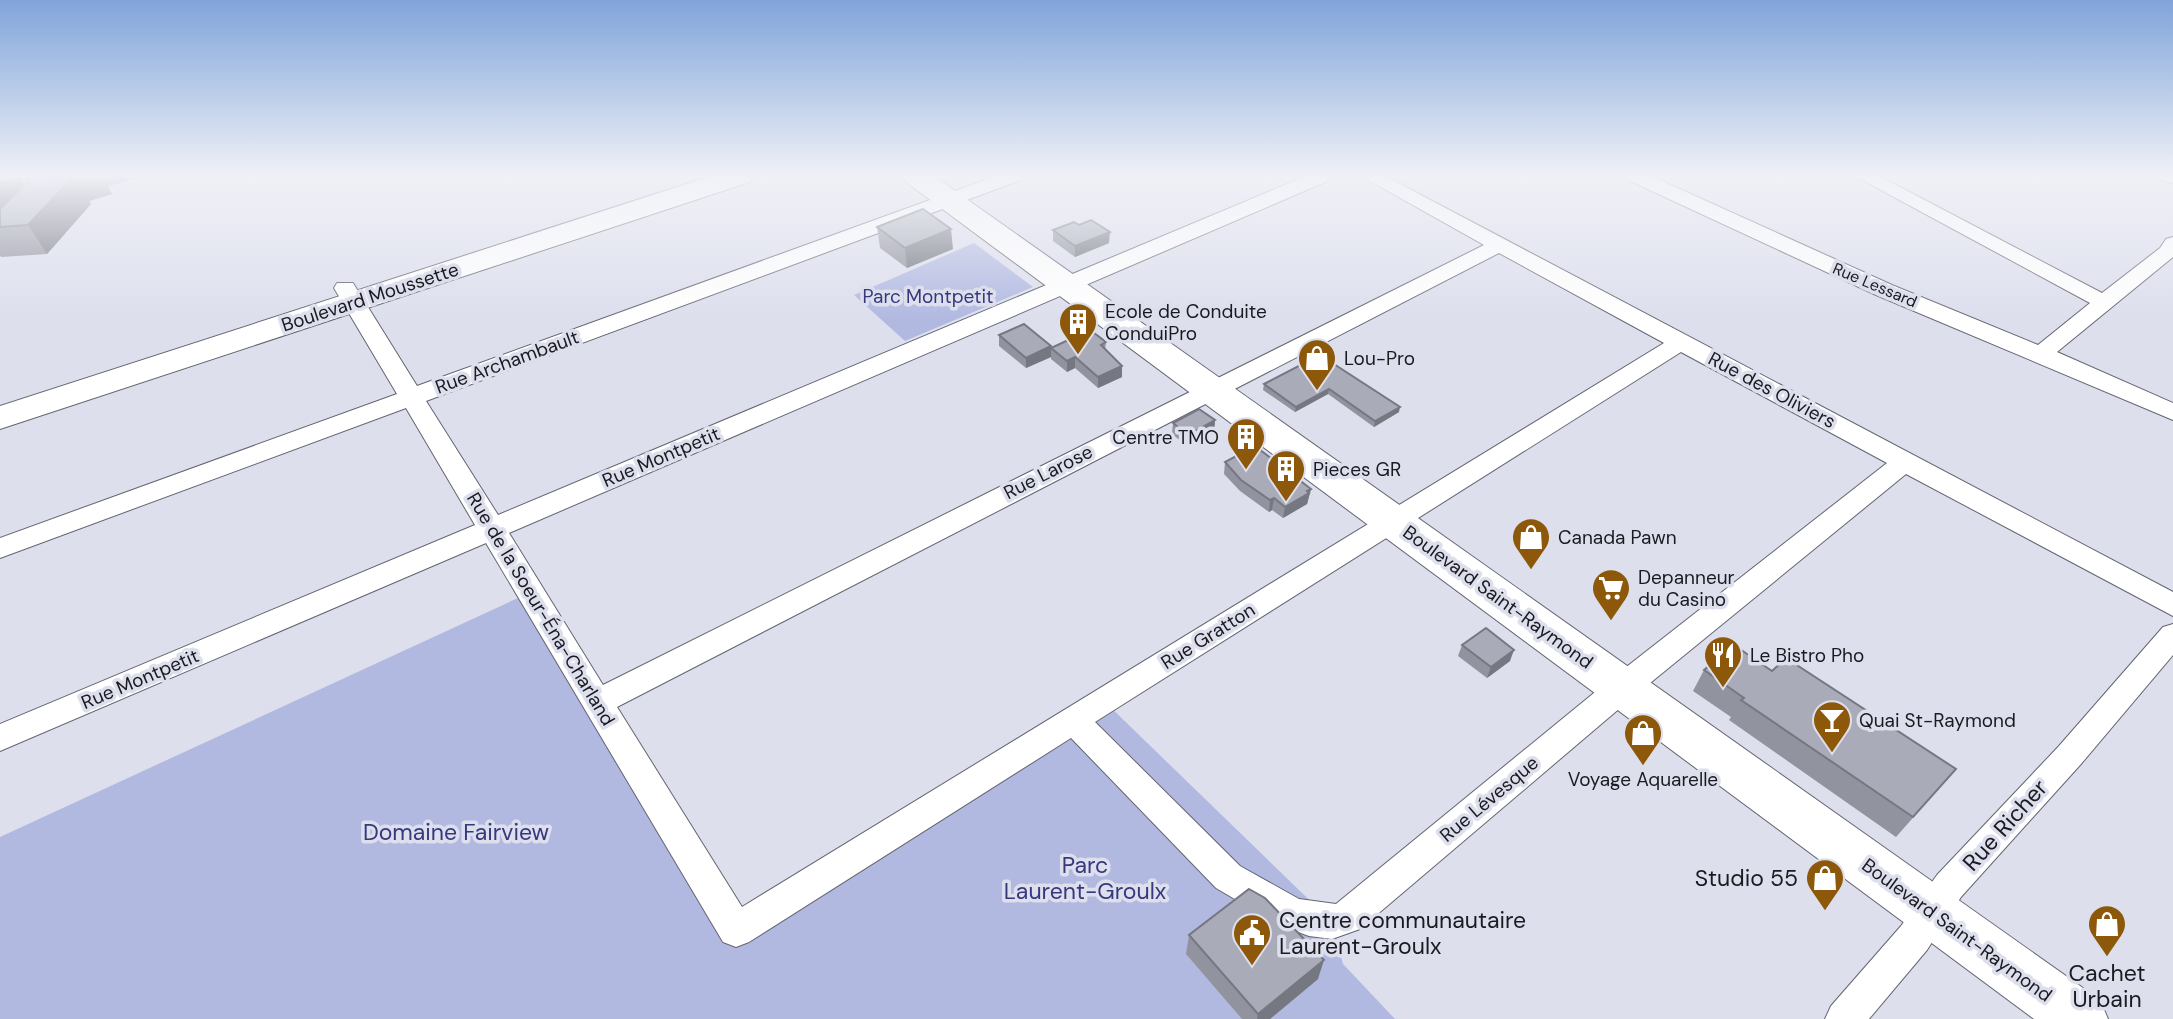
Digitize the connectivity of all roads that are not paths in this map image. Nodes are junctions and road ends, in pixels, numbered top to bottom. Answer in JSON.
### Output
{"nodes":[{"id":1,"x":557,"y":224,"type":"edge"},
{"id":2,"x":584,"y":224,"type":"edge"},
{"id":3,"x":881,"y":224,"type":"edge"},
{"id":4,"x":982,"y":224,"type":"edge"},
{"id":5,"x":1210,"y":224,"type":"edge"},
{"id":6,"x":1460,"y":224,"type":"edge"},
{"id":7,"x":1739,"y":224,"type":"edge"},
{"id":8,"x":1955,"y":224,"type":"edge"},
{"id":9,"x":2173,"y":243,"type":"edge"},
{"id":10,"x":1500,"y":245,"type":"junction"},
{"id":11,"x":1067,"y":284,"type":"junction"},
{"id":12,"x":350,"y":295,"type":"junction"},
{"id":13,"x":2104,"y":302,"type":"junction"},
{"id":14,"x":1681,"y":342,"type":"junction"},
{"id":15,"x":2041,"y":354,"type":"junction"},
{"id":16,"x":1212,"y":389,"type":"junction"},
{"id":17,"x":412,"y":396,"type":"junction"},
{"id":18,"x":0,"y":397,"type":"edge"},
{"id":19,"x":2173,"y":412,"type":"edge"},
{"id":20,"x":0,"y":418,"type":"edge"},
{"id":21,"x":1906,"y":461,"type":"junction"},
{"id":22,"x":1392,"y":520,"type":"junction"},
{"id":23,"x":493,"y":530,"type":"junction"},
{"id":24,"x":0,"y":548,"type":"edge"},
{"id":25,"x":2173,"y":605,"type":"edge"},
{"id":26,"x":2173,"y":635,"type":"edge"},
{"id":27,"x":1622,"y":688,"type":"junction"},
{"id":28,"x":598,"y":702,"type":"junction"},
{"id":29,"x":1073,"y":720,"type":"junction"},
{"id":30,"x":0,"y":738,"type":"edge"},
{"id":31,"x":1931,"y":911,"type":"junction"},
{"id":32,"x":736,"y":930,"type":"joint"},
{"id":33,"x":1844,"y":1019,"type":"edge"},
{"id":34,"x":2080,"y":1019,"type":"edge"}],
"edges":[{"from":1,"to":12,"type":"street","name":"Boulevard Moussette"},
{"from":2,"to":12,"type":"street","name":"Boulevard Moussette"},
{"from":3,"to":17,"type":"street","name":"Rue Archambault"},
{"from":4,"to":11,"type":"street","name":"Boulevard Saint-Raymond"},
{"from":5,"to":11,"type":"street","name":"Rue Montpetit"},
{"from":6,"to":10,"type":"street","name":"Rue des Oliviers"},
{"from":7,"to":15,"type":"street","name":"Rue Lessard"},
{"from":8,"to":13,"type":"street"},
{"from":9,"to":13,"type":"street"},
{"from":10,"to":14,"type":"street","name":"Rue des Oliviers"},
{"from":10,"to":16,"type":"street","name":"Rue Larose"},
{"from":11,"to":16,"type":"street","name":"Boulevard Saint-Raymond"},
{"from":11,"to":23,"type":"street","name":"Rue Montpetit"},
{"from":12,"to":17,"type":"street","name":"Rue de la Soeur-Éna-Charland"},
{"from":12,"to":18,"type":"street","name":"Boulevard Moussette"},
{"from":12,"to":20,"type":"street","name":"Boulevard Moussette"},
{"from":13,"to":15,"type":"street"},
{"from":14,"to":21,"type":"street","name":"Rue des Oliviers"},
{"from":14,"to":22,"type":"street","name":"Rue Gratton"},
{"from":15,"to":19,"type":"street","name":"Rue Lessard"},
{"from":16,"to":22,"type":"street","name":"Boulevard Saint-Raymond"},
{"from":16,"to":28,"type":"street","name":"Rue Larose"},
{"from":17,"to":23,"type":"street","name":"Rue de la Soeur-Éna-Charland"},
{"from":17,"to":24,"type":"street","name":"Rue Archambault"},
{"from":21,"to":25,"type":"street","name":"Rue des Oliviers"},
{"from":21,"to":27,"type":"street","name":"Rue Lévesque"},
{"from":22,"to":27,"type":"street","name":"Boulevard Saint-Raymond"},
{"from":22,"to":29,"type":"street","name":"Rue Gratton"},
{"from":23,"to":28,"type":"street","name":"Rue de la Soeur-Éna-Charland"},
{"from":23,"to":30,"type":"street","name":"Rue Montpetit"},
{"from":26,"to":31,"type":"street","name":"Rue Richer"},
{"from":27,"to":29,"type":"street","name":"Rue Lévesque"},
{"from":27,"to":31,"type":"street","name":"Boulevard Saint-Raymond"},
{"from":28,"to":32,"type":"street","name":"Rue de la Soeur-Éna-Charland"},
{"from":29,"to":32,"type":"street","name":"Rue Gratton"},
{"from":31,"to":33,"type":"street","name":"Rue Richer"},
{"from":31,"to":34,"type":"street","name":"Boulevard Saint-Raymond"}]}
